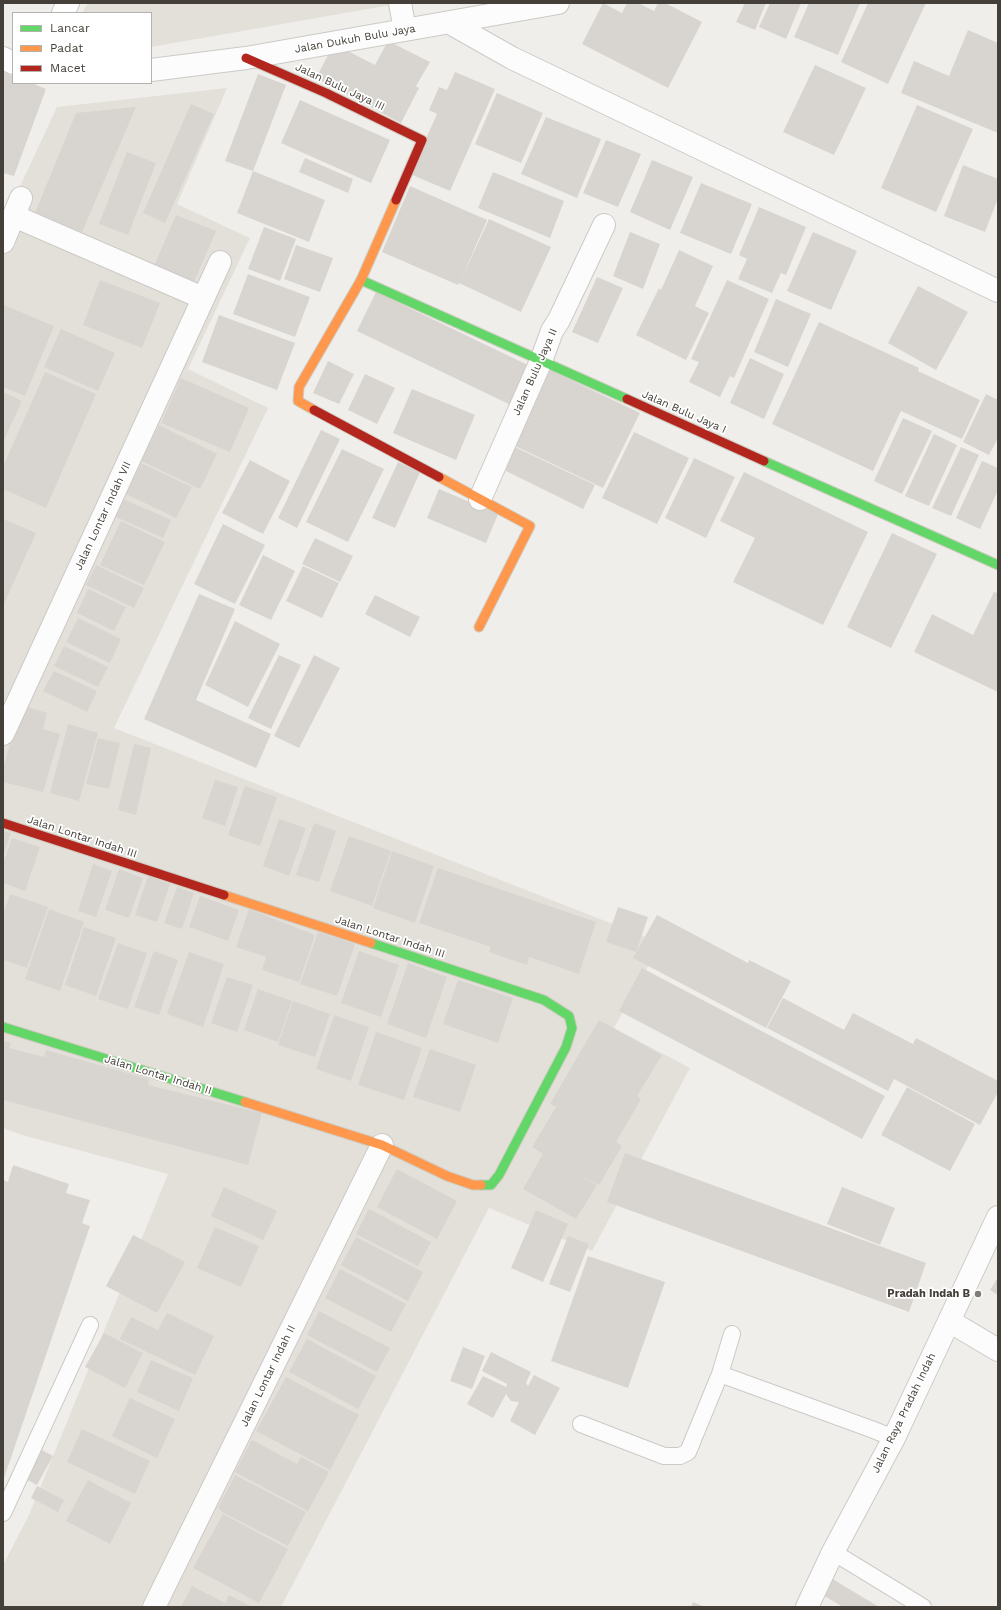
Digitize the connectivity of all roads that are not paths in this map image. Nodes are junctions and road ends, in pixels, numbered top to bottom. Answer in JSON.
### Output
{"nodes":[{"id":1,"x":68,"y":3,"type":"edge"},
{"id":2,"x":400,"y":3,"type":"edge"},
{"id":3,"x":558,"y":3,"type":"edge"},
{"id":4,"x":64,"y":12,"type":"edge"},
{"id":5,"x":450,"y":23,"type":"junction"},
{"id":6,"x":405,"y":30,"type":"junction"},
{"id":7,"x":3,"y":58,"type":"edge"},
{"id":8,"x":246,"y":58,"type":"junction"},
{"id":9,"x":12,"y":62,"type":"edge"},
{"id":10,"x":152,"y":70,"type":"edge"},
{"id":11,"x":604,"y":225,"type":"dead end"},
{"id":12,"x":3,"y":242,"type":"edge"},
{"id":13,"x":220,"y":262,"type":"dead end"},
{"id":14,"x":361,"y":280,"type":"junction"},
{"id":15,"x":998,"y":291,"type":"edge"},
{"id":16,"x":203,"y":298,"type":"junction"},
{"id":17,"x":540,"y":361,"type":"junction"},
{"id":18,"x":480,"y":499,"type":"junction"},
{"id":19,"x":998,"y":565,"type":"edge"},
{"id":20,"x":479,"y":627,"type":"dead end"},
{"id":21,"x":3,"y":734,"type":"edge"},
{"id":22,"x":3,"y":823,"type":"edge"},
{"id":23,"x":3,"y":1027,"type":"edge"},
{"id":24,"x":382,"y":1145,"type":"junction"},
{"id":25,"x":473,"y":1185,"type":"joint"},
{"id":26,"x":998,"y":1217,"type":"edge"},
{"id":27,"x":949,"y":1321,"type":"junction"},
{"id":28,"x":90,"y":1325,"type":"dead end"},
{"id":29,"x":732,"y":1334,"type":"dead end"},
{"id":30,"x":998,"y":1350,"type":"edge"},
{"id":31,"x":720,"y":1374,"type":"junction"},
{"id":32,"x":581,"y":1424,"type":"dead end"},
{"id":33,"x":894,"y":1438,"type":"junction"},
{"id":34,"x":3,"y":1512,"type":"edge"},
{"id":35,"x":832,"y":1552,"type":"junction"},
{"id":36,"x":154,"y":1607,"type":"edge"},
{"id":37,"x":806,"y":1607,"type":"edge"},
{"id":38,"x":923,"y":1607,"type":"edge"}],
"edges":[{"from":1,"to":4,"type":"street"},
{"from":2,"to":6,"type":"street"},
{"from":3,"to":5,"type":"street","name":"Jalan Dukuh Bulu Jaya"},
{"from":5,"to":6,"type":"street","name":"Jalan Dukuh Bulu Jaya"},
{"from":5,"to":15,"type":"street"},
{"from":6,"to":8,"type":"street","name":"Jalan Dukuh Bulu Jaya"},
{"from":7,"to":9,"type":"street"},
{"from":8,"to":10,"type":"street","name":"Jalan Dukuh Bulu Jaya"},
{"from":8,"to":14,"type":"street","name":"Jalan Bulu Jaya III"},
{"from":11,"to":17,"type":"street","name":"Jalan Bulu Jaya II"},
{"from":12,"to":16,"type":"street"},
{"from":13,"to":16,"type":"street","name":"Jalan Lontar Indah VII"},
{"from":14,"to":17,"type":"street","name":"Jalan Bulu Jaya I"},
{"from":14,"to":18,"type":"street"},
{"from":16,"to":21,"type":"street","name":"Jalan Lontar Indah VII"},
{"from":17,"to":18,"type":"street","name":"Jalan Bulu Jaya II"},
{"from":17,"to":19,"type":"street","name":"Jalan Bulu Jaya I"},
{"from":18,"to":20,"type":"street"},
{"from":22,"to":25,"type":"street","name":"Jalan Lontar Indah III"},
{"from":23,"to":24,"type":"street","name":"Jalan Lontar Indah II"},
{"from":24,"to":25,"type":"street","name":"Jalan Lontar Indah II"},
{"from":24,"to":36,"type":"street","name":"Jalan Lontar Indah II"},
{"from":26,"to":27,"type":"street","name":"Jalan Raya Pradah Indah"},
{"from":27,"to":30,"type":"street"},
{"from":27,"to":33,"type":"street","name":"Jalan Raya Pradah Indah"},
{"from":28,"to":34,"type":"lane"},
{"from":29,"to":31,"type":"lane"},
{"from":31,"to":32,"type":"lane"},
{"from":31,"to":33,"type":"lane"},
{"from":33,"to":35,"type":"street","name":"Jalan Raya Pradah Indah"},
{"from":35,"to":37,"type":"street","name":"Jalan Raya Pradah Indah"},
{"from":35,"to":38,"type":"lane"}]}
